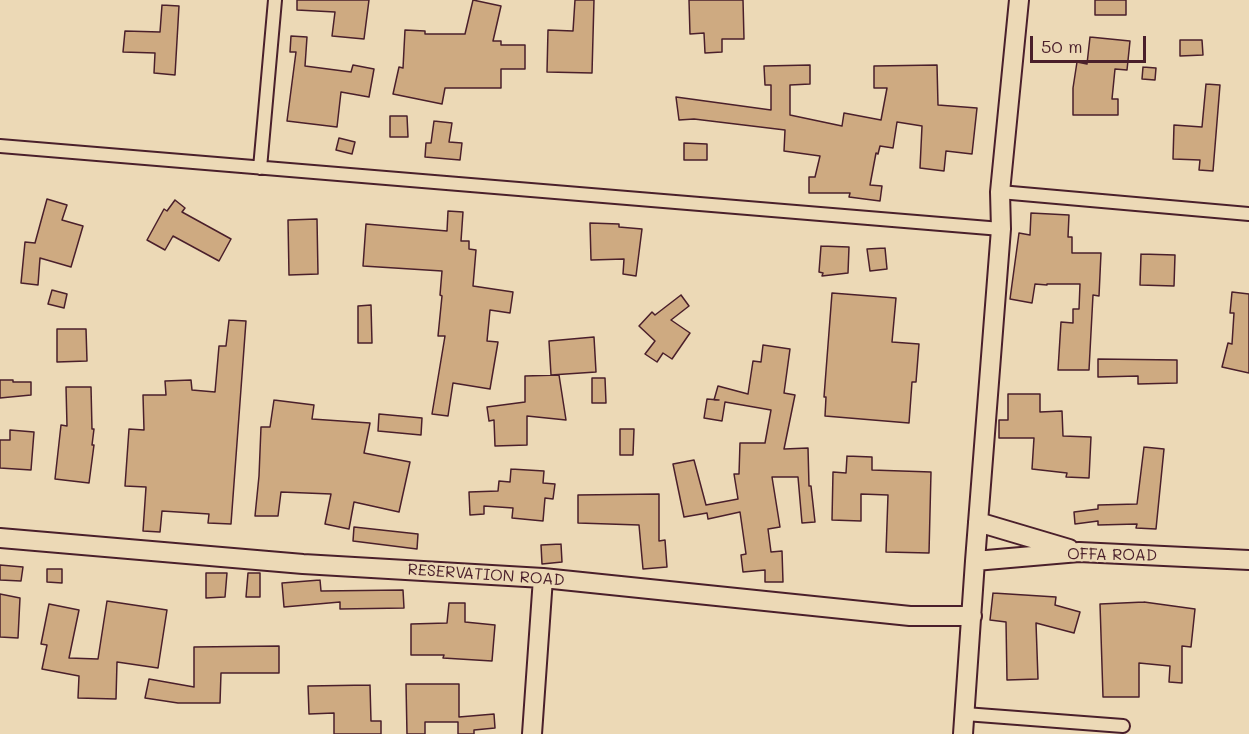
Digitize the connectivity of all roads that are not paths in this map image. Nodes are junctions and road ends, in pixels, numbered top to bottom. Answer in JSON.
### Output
{"nodes":[{"id":1,"x":275,"y":0,"type":"edge"},
{"id":2,"x":1019,"y":0,"type":"edge"},
{"id":3,"x":0,"y":146,"type":"edge"},
{"id":4,"x":260,"y":168,"type":"junction"},
{"id":5,"x":1000,"y":192,"type":"junction"},
{"id":6,"x":1249,"y":214,"type":"edge"},
{"id":7,"x":1001,"y":229,"type":"junction"},
{"id":8,"x":978,"y":522,"type":"junction"},
{"id":9,"x":0,"y":538,"type":"edge"},
{"id":10,"x":1079,"y":552,"type":"junction"},
{"id":11,"x":1249,"y":560,"type":"edge"},
{"id":12,"x":975,"y":561,"type":"junction"},
{"id":13,"x":543,"y":578,"type":"junction"},
{"id":14,"x":972,"y":616,"type":"junction"},
{"id":15,"x":965,"y":714,"type":"junction"},
{"id":16,"x":1123,"y":726,"type":"dead end"},
{"id":17,"x":532,"y":734,"type":"edge"},
{"id":18,"x":963,"y":734,"type":"edge"}],
"edges":[{"from":1,"to":4,"type":"street"},
{"from":2,"to":5,"type":"street"},
{"from":3,"to":4,"type":"street"},
{"from":4,"to":7,"type":"street"},
{"from":5,"to":6,"type":"street"},
{"from":5,"to":7,"type":"street"},
{"from":7,"to":8,"type":"street"},
{"from":8,"to":10,"type":"street"},
{"from":8,"to":12,"type":"street"},
{"from":9,"to":13,"type":"street","name":"RESERVATION ROAD"},
{"from":10,"to":11,"type":"street","name":"OFFA ROAD"},
{"from":10,"to":12,"type":"street","name":"OFFA ROAD"},
{"from":12,"to":14,"type":"street"},
{"from":13,"to":14,"type":"street","name":"RESERVATION ROAD"},
{"from":13,"to":17,"type":"street"},
{"from":14,"to":15,"type":"street"},
{"from":15,"to":16,"type":"street"},
{"from":15,"to":18,"type":"street"}]}
